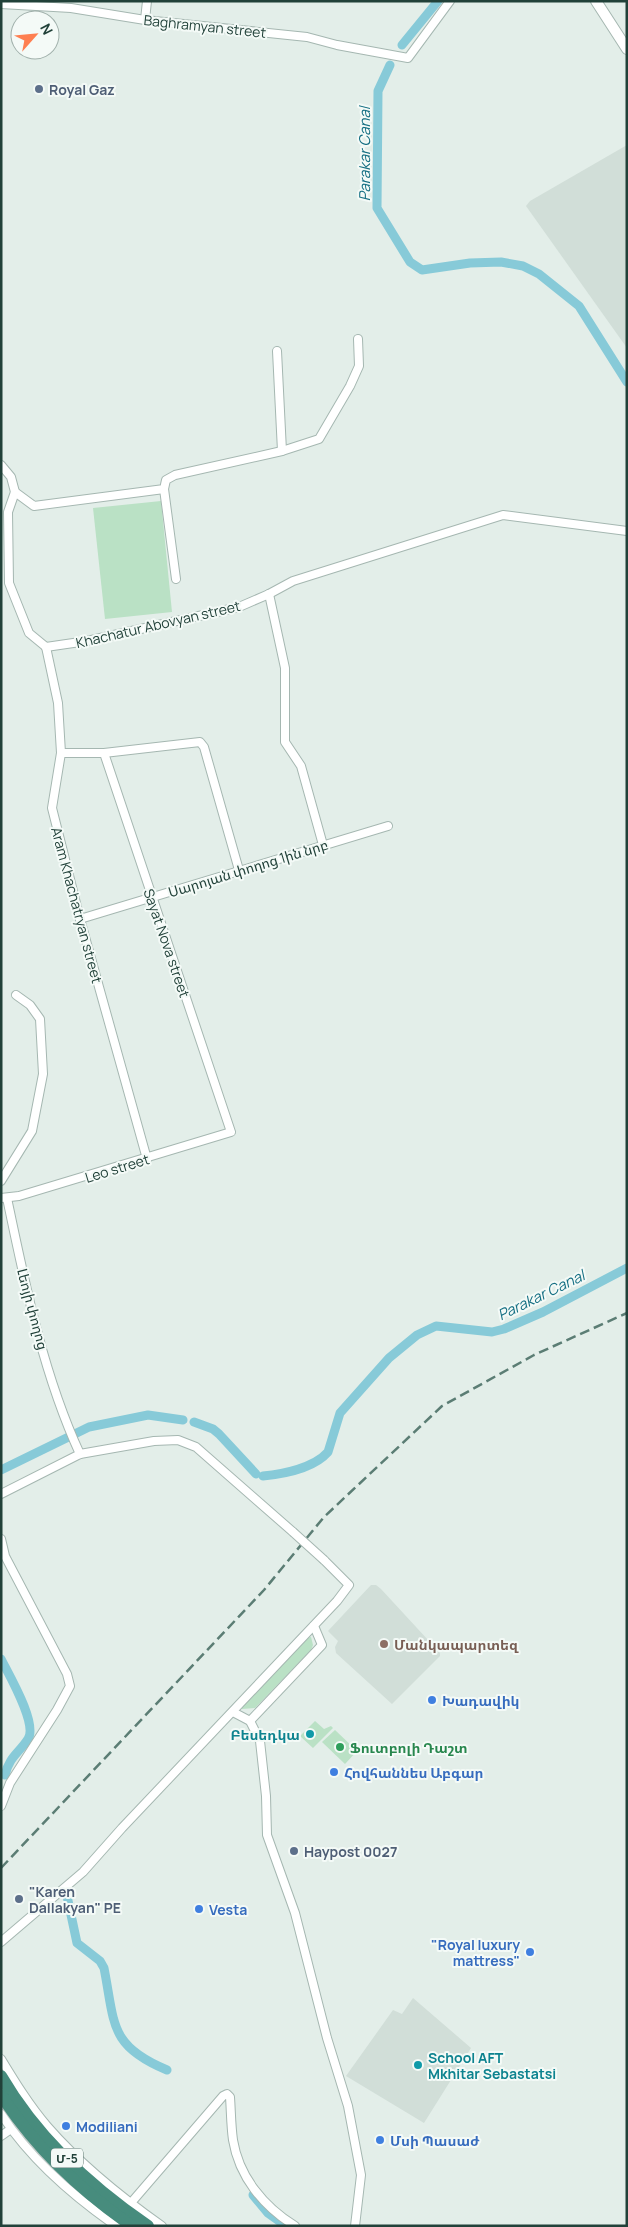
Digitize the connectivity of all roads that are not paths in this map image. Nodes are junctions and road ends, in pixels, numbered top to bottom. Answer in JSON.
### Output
{"nodes":[{"id":1,"x":147,"y":1,"type":"edge"},
{"id":2,"x":450,"y":1,"type":"edge"},
{"id":3,"x":596,"y":1,"type":"edge"},
{"id":4,"x":1,"y":4,"type":"edge"},
{"id":5,"x":145,"y":20,"type":"junction"},
{"id":6,"x":627,"y":49,"type":"edge"},
{"id":7,"x":358,"y":339,"type":"dead end"},
{"id":8,"x":277,"y":351,"type":"dead end"},
{"id":9,"x":282,"y":451,"type":"junction"},
{"id":10,"x":1,"y":465,"type":"edge"},
{"id":11,"x":164,"y":489,"type":"junction"},
{"id":12,"x":15,"y":492,"type":"junction"},
{"id":13,"x":627,"y":531,"type":"edge"},
{"id":14,"x":176,"y":579,"type":"dead end"},
{"id":15,"x":269,"y":594,"type":"junction"},
{"id":16,"x":46,"y":647,"type":"junction"},
{"id":17,"x":61,"y":753,"type":"junction"},
{"id":18,"x":104,"y":753,"type":"junction"},
{"id":19,"x":388,"y":826,"type":"dead end"},
{"id":20,"x":324,"y":845,"type":"junction"},
{"id":21,"x":240,"y":870,"type":"junction"},
{"id":22,"x":151,"y":897,"type":"junction"},
{"id":23,"x":80,"y":919,"type":"junction"},
{"id":24,"x":16,"y":995,"type":"dead end"},
{"id":25,"x":231,"y":1132,"type":"joint"},
{"id":26,"x":146,"y":1159,"type":"junction"},
{"id":27,"x":1,"y":1181,"type":"edge"},
{"id":28,"x":4,"y":1198,"type":"edge"},
{"id":29,"x":80,"y":1454,"type":"junction"},
{"id":30,"x":1,"y":1494,"type":"edge"},
{"id":31,"x":1,"y":1539,"type":"edge"},
{"id":32,"x":314,"y":1626,"type":"junction"},
{"id":33,"x":233,"y":1712,"type":"junction"},
{"id":34,"x":250,"y":1721,"type":"junction"},
{"id":35,"x":1,"y":1806,"type":"edge"},
{"id":36,"x":1,"y":1942,"type":"edge"},
{"id":37,"x":1,"y":2060,"type":"edge"},
{"id":38,"x":1,"y":2076,"type":"edge"},
{"id":39,"x":1,"y":2095,"type":"edge"},
{"id":40,"x":1,"y":2114,"type":"edge"},
{"id":41,"x":11,"y":2129,"type":"junction"},
{"id":42,"x":1,"y":2136,"type":"edge"},
{"id":43,"x":130,"y":2204,"type":"junction"},
{"id":44,"x":96,"y":2205,"type":"junction"},
{"id":45,"x":116,"y":2226,"type":"edge"},
{"id":46,"x":132,"y":2226,"type":"edge"},
{"id":47,"x":148,"y":2226,"type":"edge"},
{"id":48,"x":162,"y":2226,"type":"edge"},
{"id":49,"x":295,"y":2226,"type":"edge"},
{"id":50,"x":355,"y":2226,"type":"edge"}],
"edges":[{"from":1,"to":5,"type":"street"},
{"from":2,"to":5,"type":"street","name":"Baghramyan street"},
{"from":3,"to":6,"type":"street"},
{"from":4,"to":5,"type":"street","name":"Baghramyan street"},
{"from":7,"to":9,"type":"street"},
{"from":8,"to":9,"type":"street"},
{"from":9,"to":11,"type":"street"},
{"from":10,"to":12,"type":"street"},
{"from":11,"to":12,"type":"street"},
{"from":11,"to":14,"type":"street"},
{"from":12,"to":16,"type":"street"},
{"from":13,"to":15,"type":"street","name":"Khachatur Abovyan street"},
{"from":15,"to":16,"type":"street","name":"Khachatur Abovyan street"},
{"from":15,"to":20,"type":"street"},
{"from":16,"to":17,"type":"street","name":"Aram Khachatryan street"},
{"from":17,"to":18,"type":"street"},
{"from":17,"to":23,"type":"street","name":"Aram Khachatryan street"},
{"from":18,"to":21,"type":"street"},
{"from":18,"to":22,"type":"street","name":"Sayat Nova street"},
{"from":19,"to":20,"type":"street","name":"Սարոյան փողոց 1ին նրբ"},
{"from":20,"to":21,"type":"street","name":"Սարոյան փողոց 1ին նրբ"},
{"from":21,"to":22,"type":"street","name":"Սարոյան փողոց 1ին նրբ"},
{"from":22,"to":23,"type":"street","name":"Սարոյան փողոց 1ին նրբ"},
{"from":22,"to":25,"type":"street","name":"Sayat Nova street"},
{"from":23,"to":26,"type":"street","name":"Aram Khachatryan street"},
{"from":24,"to":27,"type":"street"},
{"from":25,"to":26,"type":"street","name":"Leo street"},
{"from":26,"to":28,"type":"street","name":"Leo street"},
{"from":28,"to":29,"type":"street","name":"Լեոյի փողոց"},
{"from":29,"to":30,"type":"street"},
{"from":29,"to":32,"type":"street","bridge":true},
{"from":31,"to":35,"type":"street"},
{"from":32,"to":33,"type":"street"},
{"from":32,"to":34,"type":"street"},
{"from":33,"to":34,"type":"street"},
{"from":33,"to":36,"type":"street"},
{"from":34,"to":50,"type":"street"},
{"from":37,"to":43,"type":"street"},
{"from":38,"to":47,"type":"highway","number":"Մ-5"},
{"from":39,"to":44,"type":"highway","number":"Մ-5"},
{"from":40,"to":41,"type":"street"},
{"from":41,"to":42,"type":"street"},
{"from":41,"to":44,"type":"street"},
{"from":43,"to":48,"type":"street"},
{"from":43,"to":49,"type":"street"},
{"from":44,"to":45,"type":"street"},
{"from":44,"to":46,"type":"highway","number":"Մ-5"}]}
